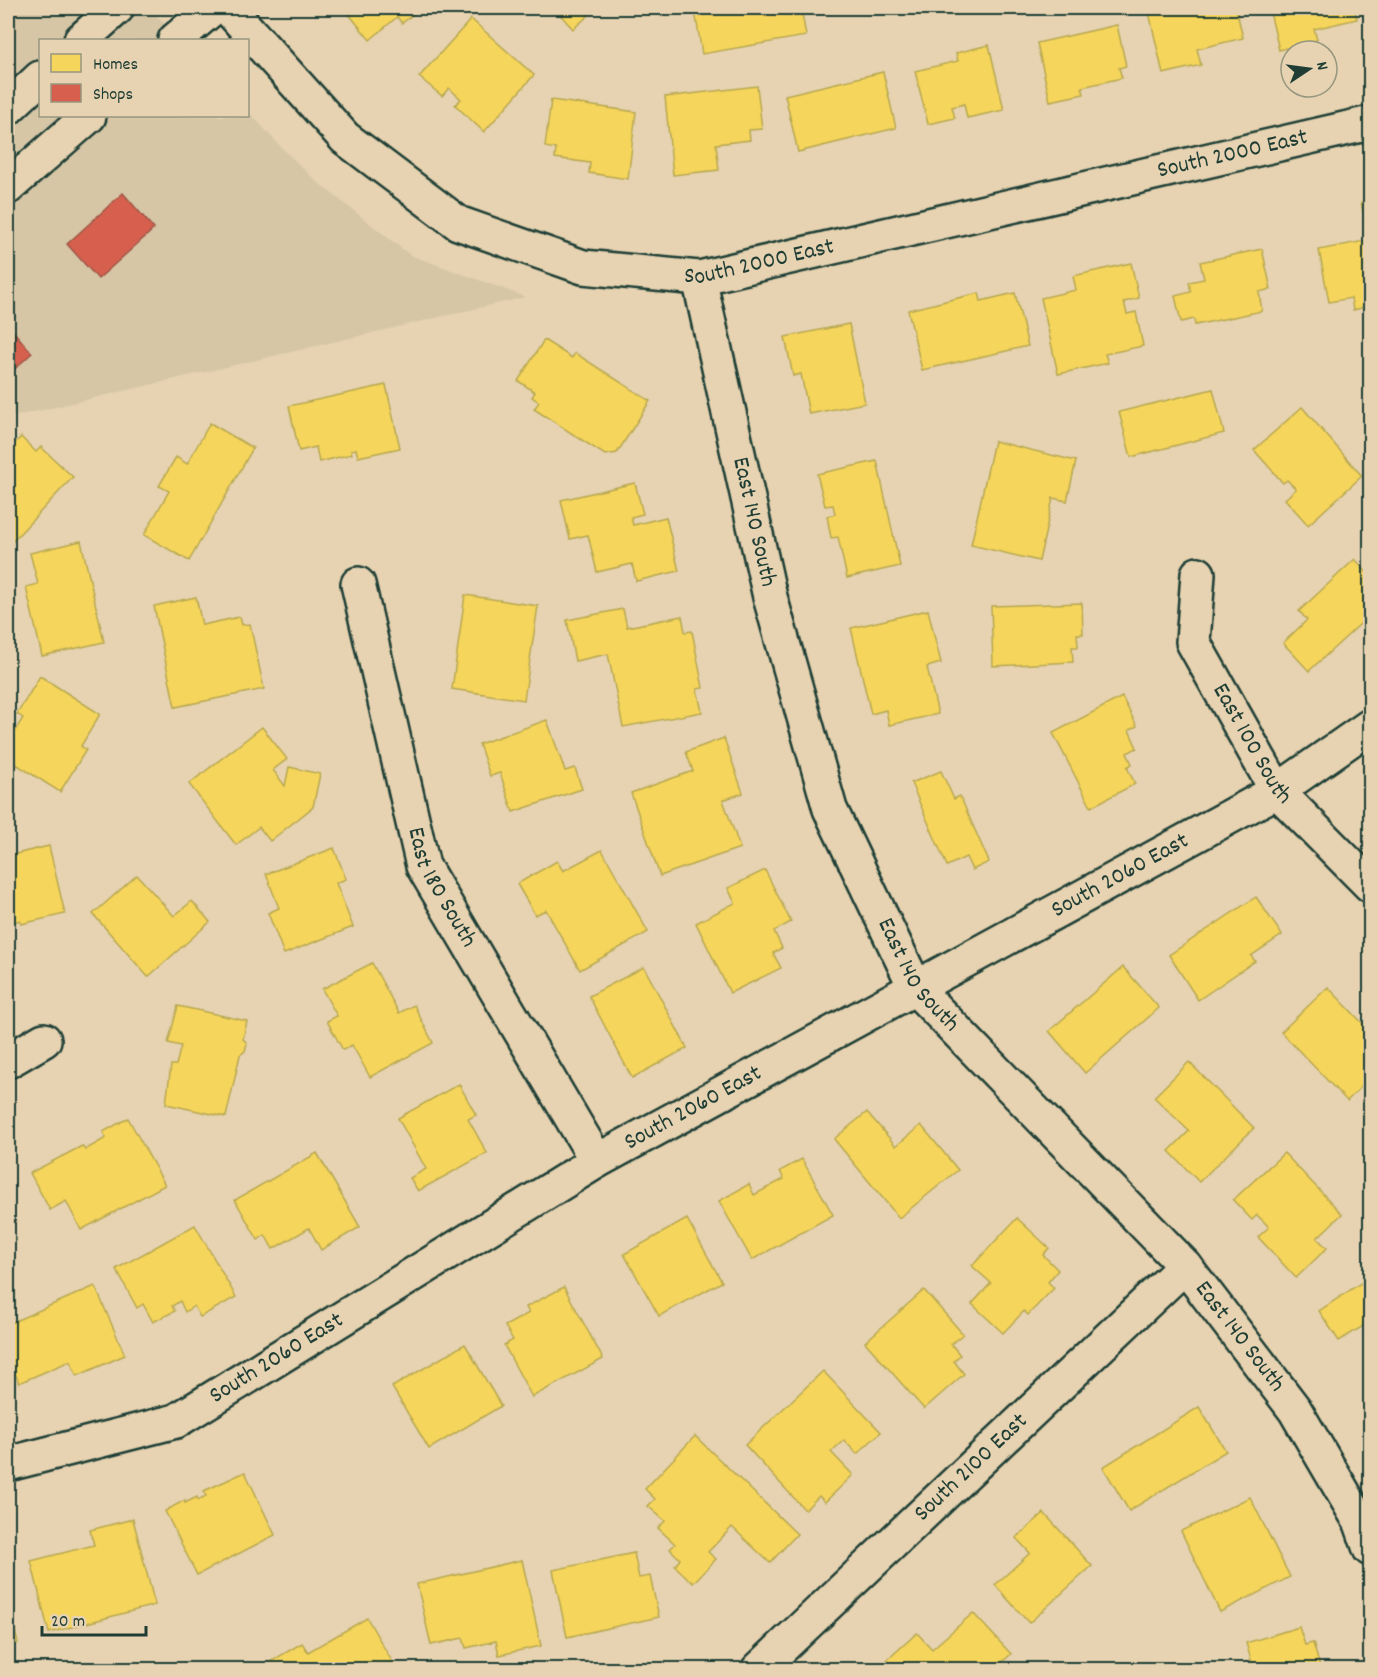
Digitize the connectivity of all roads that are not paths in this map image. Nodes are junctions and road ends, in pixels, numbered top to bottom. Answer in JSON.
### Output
{"nodes":[{"id":1,"x":117,"y":8,"type":"edge"},
{"id":2,"x":213,"y":8,"type":"edge"},
{"id":3,"x":228,"y":8,"type":"edge"},
{"id":4,"x":82,"y":39,"type":"edge"},
{"id":5,"x":176,"y":39,"type":"edge"},
{"id":6,"x":39,"y":79,"type":"edge"},
{"id":7,"x":8,"y":108,"type":"edge"},
{"id":8,"x":87,"y":117,"type":"edge"},
{"id":9,"x":1371,"y":123,"type":"edge"},
{"id":10,"x":8,"y":187,"type":"edge"},
{"id":11,"x":699,"y":278,"type":"junction"},
{"id":12,"x":1198,"y":574,"type":"dead end"},
{"id":13,"x":358,"y":584,"type":"dead end"},
{"id":14,"x":1371,"y":726,"type":"edge"},
{"id":15,"x":1278,"y":791,"type":"junction"},
{"id":16,"x":1371,"y":885,"type":"edge"},
{"id":17,"x":916,"y":989,"type":"junction"},
{"id":18,"x":44,"y":1040,"type":"dead end"},
{"id":19,"x":8,"y":1061,"type":"edge"},
{"id":20,"x":597,"y":1161,"type":"junction"},
{"id":21,"x":1185,"y":1266,"type":"junction"},
{"id":22,"x":8,"y":1464,"type":"edge"},
{"id":23,"x":1371,"y":1549,"type":"edge"},
{"id":24,"x":758,"y":1670,"type":"edge"}],
"edges":[{"from":1,"to":4,"type":"street"},
{"from":2,"to":5,"type":"street"},
{"from":3,"to":11,"type":"street","name":"South 2000 East"},
{"from":6,"to":7,"type":"street"},
{"from":8,"to":10,"type":"street"},
{"from":9,"to":11,"type":"street","name":"South 2000 East"},
{"from":11,"to":17,"type":"street","name":"East 140 South"},
{"from":12,"to":15,"type":"street","name":"East 100 South"},
{"from":13,"to":20,"type":"street","name":"East 180 South"},
{"from":14,"to":15,"type":"street","name":"South 2060 East"},
{"from":15,"to":16,"type":"street","name":"East 100 South"},
{"from":15,"to":17,"type":"street","name":"South 2060 East"},
{"from":17,"to":20,"type":"street","name":"South 2060 East"},
{"from":17,"to":21,"type":"street","name":"East 140 South"},
{"from":18,"to":19,"type":"street"},
{"from":20,"to":22,"type":"street","name":"South 2060 East"},
{"from":21,"to":23,"type":"street","name":"East 140 South"},
{"from":21,"to":24,"type":"street","name":"South 2100 East"}]}
